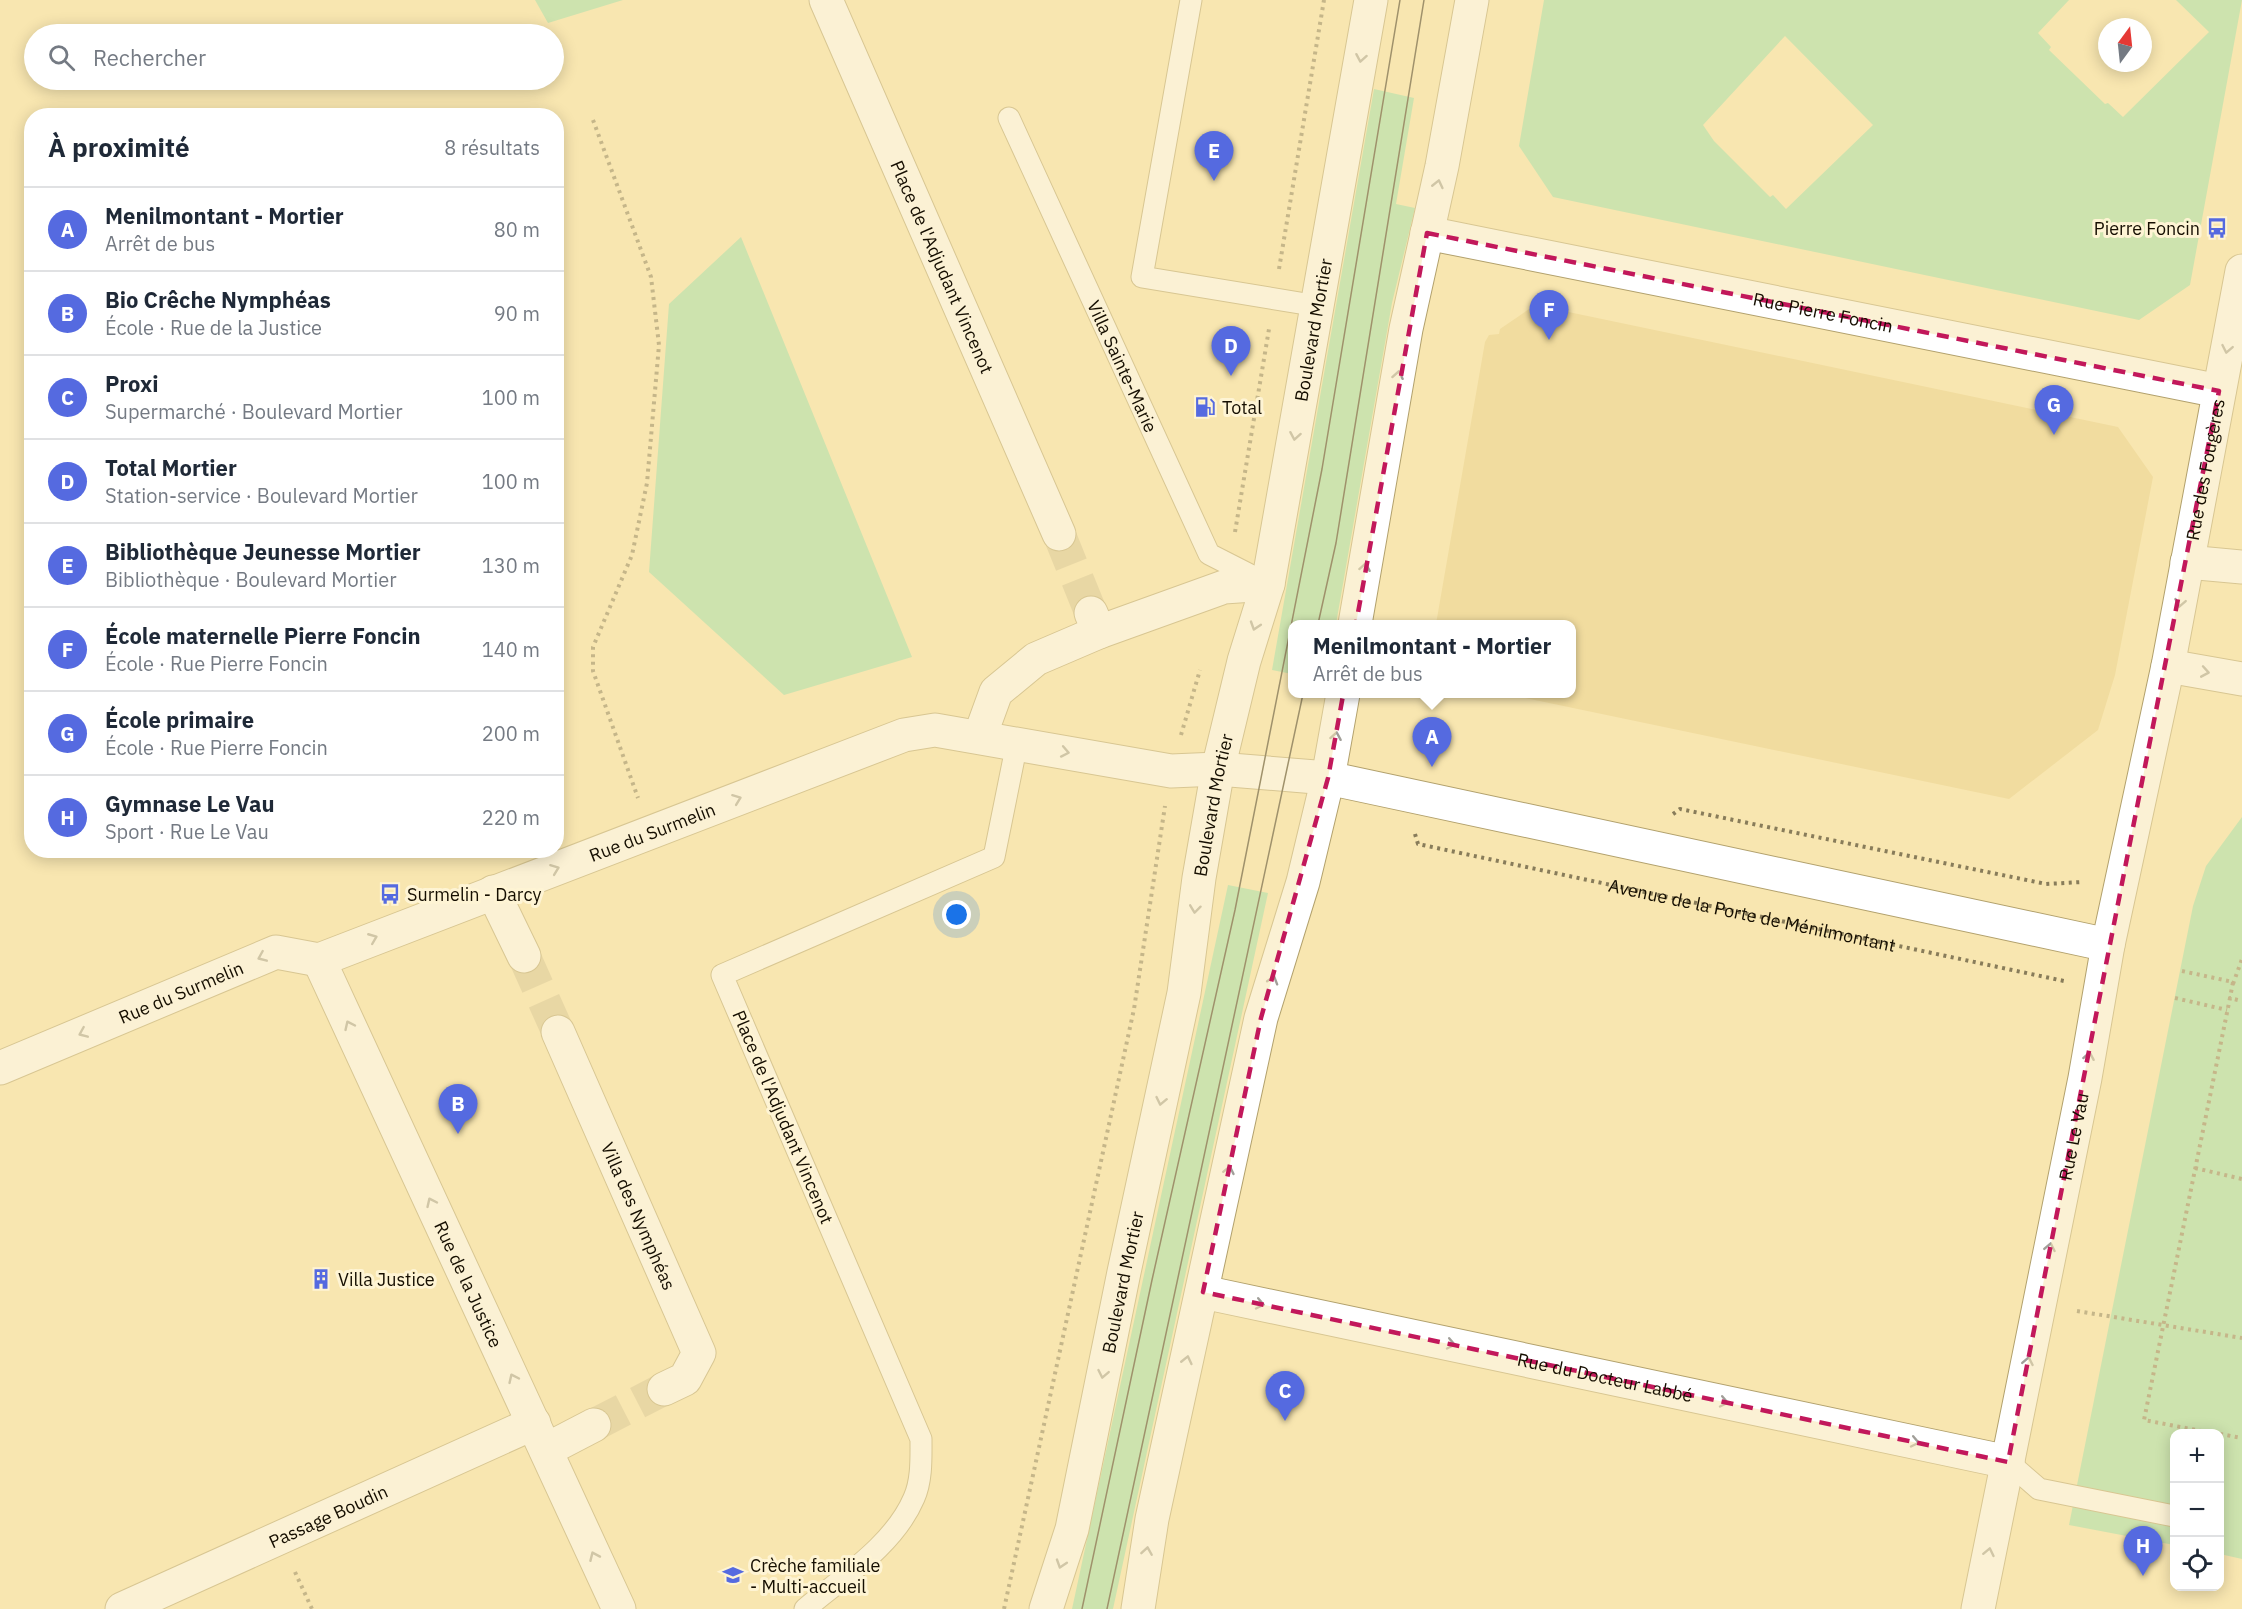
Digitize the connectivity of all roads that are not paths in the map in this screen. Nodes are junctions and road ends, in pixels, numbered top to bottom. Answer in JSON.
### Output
{"nodes":[{"id":1,"x":826,"y":0,"type":"edge"},
{"id":2,"x":1191,"y":0,"type":"edge"},
{"id":3,"x":1371,"y":0,"type":"edge"},
{"id":4,"x":1472,"y":0,"type":"edge"},
{"id":5,"x":1009,"y":118,"type":"dead end"},
{"id":6,"x":1427,"y":233,"type":"junction"},
{"id":7,"x":2242,"y":271,"type":"edge"},
{"id":8,"x":1318,"y":306,"type":"junction"},
{"id":9,"x":2219,"y":391,"type":"junction"},
{"id":10,"x":1059,"y":534,"type":"tunnel mouth"},
{"id":11,"x":2187,"y":562,"type":"junction"},
{"id":12,"x":2242,"y":567,"type":"edge"},
{"id":13,"x":1268,"y":584,"type":"junction"},
{"id":14,"x":1356,"y":620,"type":"edge"},
{"id":15,"x":2168,"y":666,"type":"junction"},
{"id":16,"x":2242,"y":679,"type":"edge"},
{"id":17,"x":1342,"y":698,"type":"edge"},
{"id":18,"x":980,"y":736,"type":"junction"},
{"id":19,"x":1017,"y":743,"type":"junction"},
{"id":20,"x":1218,"y":769,"type":"junction"},
{"id":21,"x":1328,"y":778,"type":"junction"},
{"id":22,"x":493,"y":892,"type":"junction"},
{"id":23,"x":2108,"y":945,"type":"junction"},
{"id":24,"x":524,"y":956,"type":"tunnel mouth"},
{"id":25,"x":319,"y":960,"type":"junction"},
{"id":26,"x":558,"y":1032,"type":"tunnel mouth"},
{"id":27,"x":0,"y":1068,"type":"edge"},
{"id":28,"x":1203,"y":1292,"type":"junction"},
{"id":29,"x":664,"y":1389,"type":"tunnel mouth"},
{"id":30,"x":594,"y":1425,"type":"tunnel mouth"},
{"id":31,"x":540,"y":1436,"type":"junction"},
{"id":32,"x":2008,"y":1462,"type":"junction"},
{"id":33,"x":2170,"y":1515,"type":"edge"},
{"id":34,"x":122,"y":1609,"type":"edge"},
{"id":35,"x":619,"y":1609,"type":"edge"},
{"id":36,"x":805,"y":1609,"type":"edge"},
{"id":37,"x":1046,"y":1609,"type":"edge"},
{"id":38,"x":1138,"y":1609,"type":"edge"},
{"id":39,"x":1978,"y":1609,"type":"edge"}],
"edges":[{"from":1,"to":10,"type":"street","name":"Place de l'Adjudant Vincenot"},
{"from":2,"to":8,"type":"lane"},
{"from":3,"to":8,"type":"street","name":"Boulevard Mortier","one_way":true},
{"from":6,"to":4,"type":"street","one_way":true},
{"from":5,"to":13,"type":"lane","name":"Villa Sainte-Marie"},
{"from":6,"to":9,"type":"street","name":"Rue Pierre Foncin"},
{"from":14,"to":6,"type":"street","one_way":true},
{"from":7,"to":9,"type":"street","name":"Rue des Fougères","one_way":true},
{"from":8,"to":13,"type":"street","name":"Boulevard Mortier","one_way":true},
{"from":9,"to":11,"type":"street","name":"Rue des Fougères"},
{"from":11,"to":12,"type":"street"},
{"from":11,"to":15,"type":"street","name":"Rue des Fougères","one_way":true},
{"from":13,"to":18,"type":"street"},
{"from":13,"to":20,"type":"street","name":"Boulevard Mortier","one_way":true},
{"from":15,"to":16,"type":"street","one_way":true},
{"from":15,"to":23,"type":"street","name":"Rue Le Vau"},
{"from":21,"to":17,"type":"street","one_way":true},
{"from":18,"to":19,"type":"street"},
{"from":22,"to":18,"type":"street","name":"Rue du Surmelin","one_way":true},
{"from":19,"to":20,"type":"street","one_way":true},
{"from":19,"to":36,"type":"lane","name":"Place de l'Adjudant Vincenot"},
{"from":20,"to":21,"type":"street"},
{"from":20,"to":37,"type":"street","name":"Boulevard Mortier","one_way":true},
{"from":21,"to":23,"type":"street"},
{"from":28,"to":21,"type":"street","one_way":true},
{"from":22,"to":24,"type":"street"},
{"from":25,"to":22,"type":"street","name":"Rue du Surmelin","one_way":true},
{"from":32,"to":23,"type":"street","name":"Rue Le Vau","one_way":true},
{"from":25,"to":27,"type":"street","name":"Rue du Surmelin","one_way":true},
{"from":31,"to":25,"type":"street","name":"Rue de la Justice","one_way":true},
{"from":26,"to":29,"type":"street","name":"Villa des Nymphéas"},
{"from":28,"to":32,"type":"street","name":"Rue du Docteur Labbé","one_way":true},
{"from":38,"to":28,"type":"street","one_way":true},
{"from":30,"to":31,"type":"street"},
{"from":31,"to":34,"type":"street","name":"Passage Boudin"},
{"from":35,"to":31,"type":"street","name":"Rue de la Justice","one_way":true},
{"from":32,"to":33,"type":"lane"},
{"from":39,"to":32,"type":"street","name":"Rue Le Vau","one_way":true}]}
